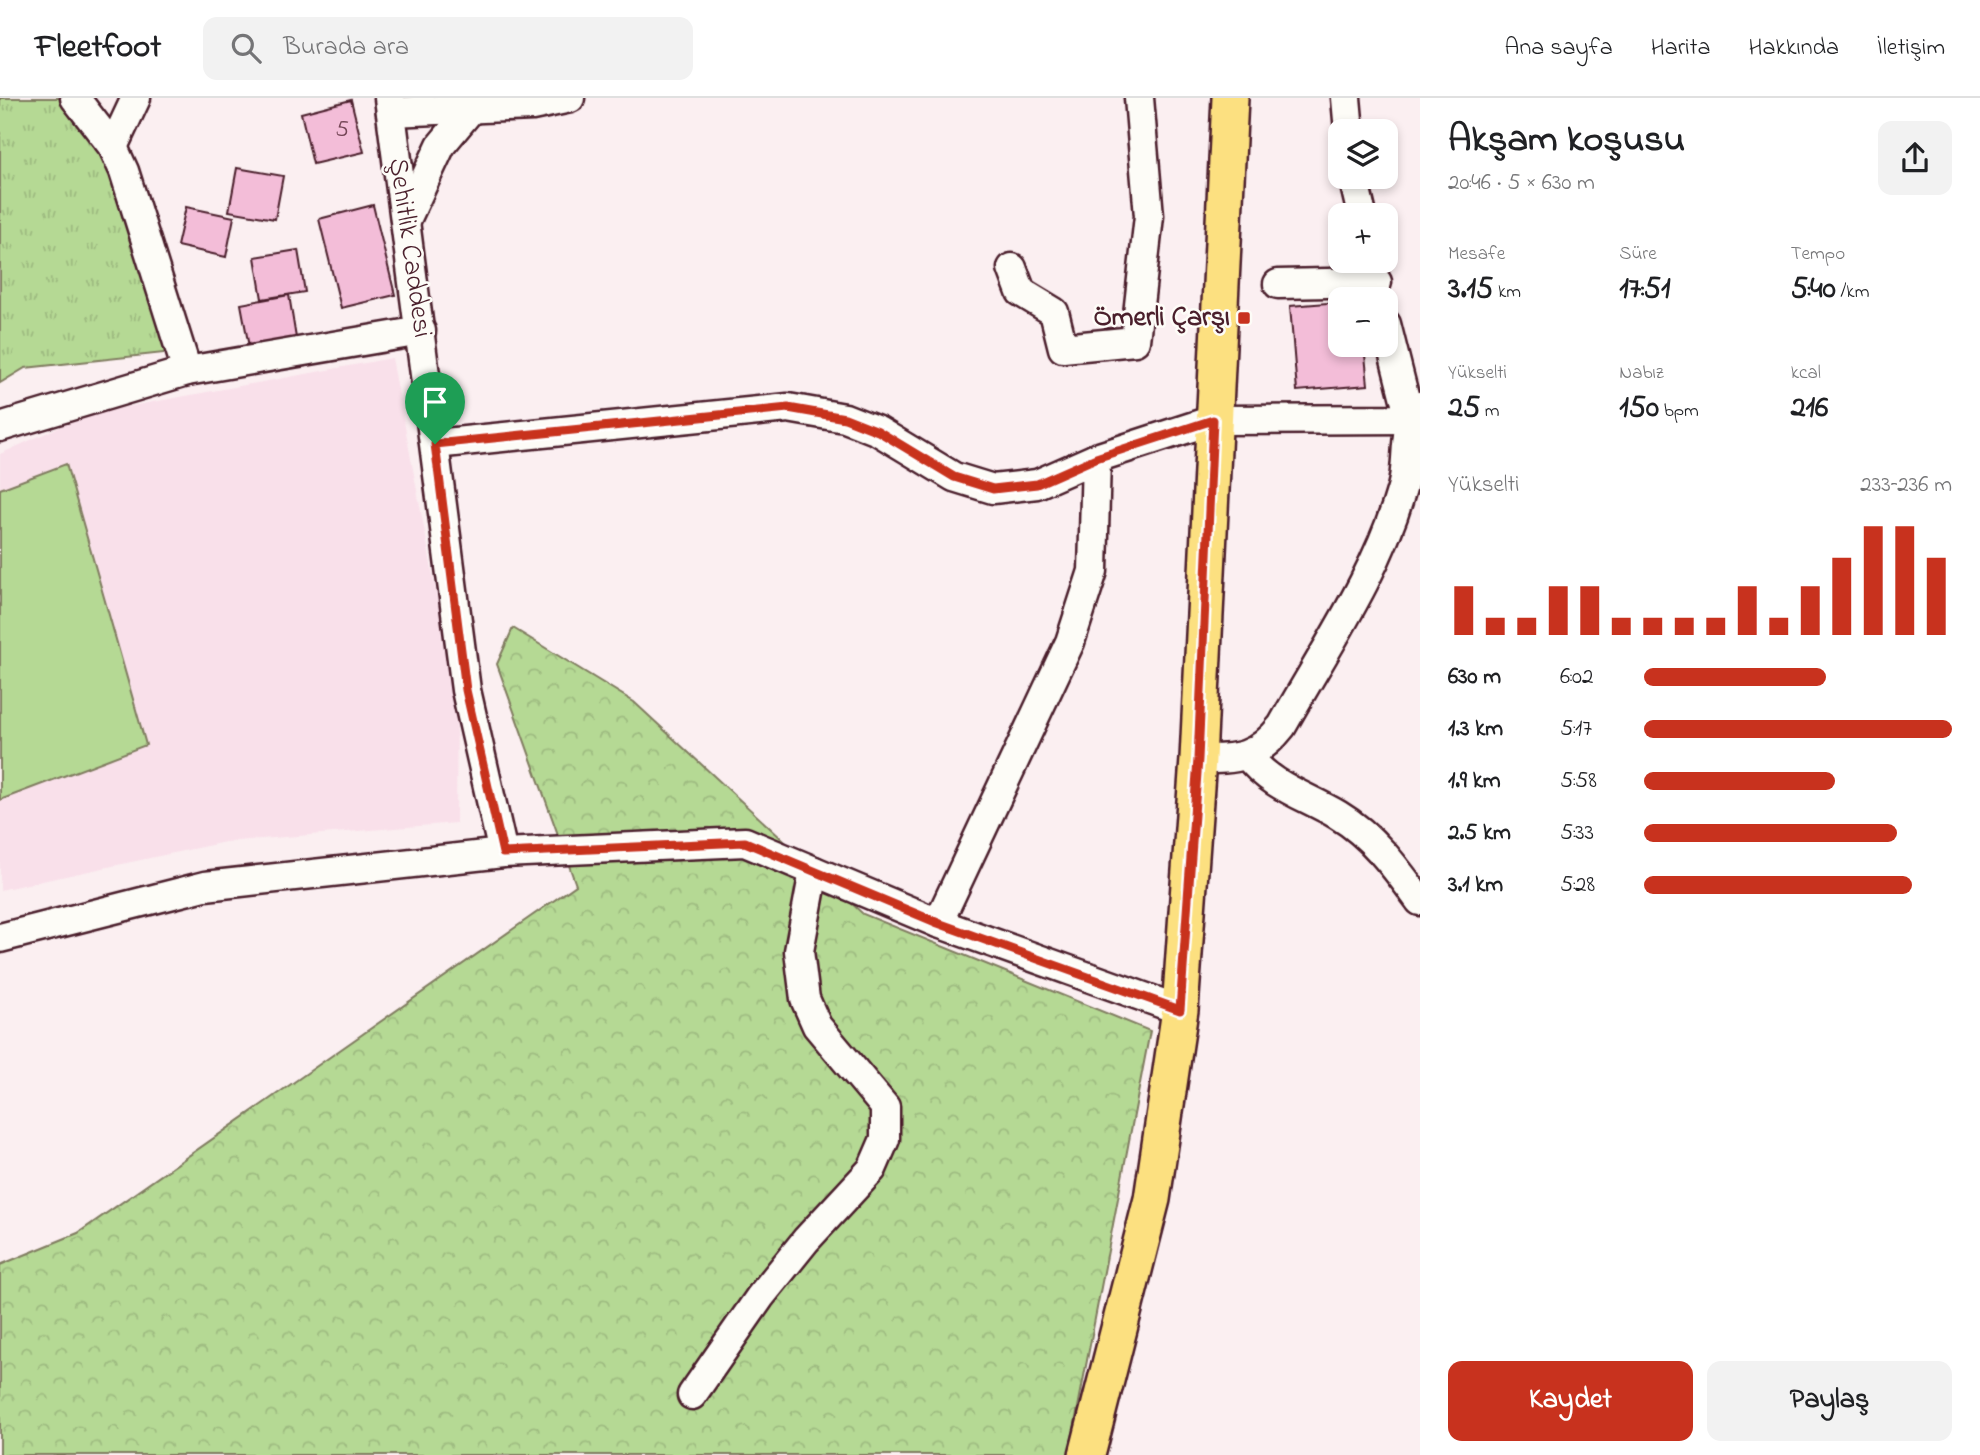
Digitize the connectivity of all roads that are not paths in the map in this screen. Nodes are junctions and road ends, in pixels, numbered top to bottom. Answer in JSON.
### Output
{"nodes":[{"id":1,"x":75,"y":98,"type":"edge"},
{"id":2,"x":136,"y":98,"type":"edge"},
{"id":3,"x":570,"y":98,"type":"edge"},
{"id":4,"x":1139,"y":98,"type":"edge"},
{"id":5,"x":1230,"y":98,"type":"edge"},
{"id":6,"x":1346,"y":98,"type":"edge"},
{"id":7,"x":390,"y":105,"type":"edge"},
{"id":8,"x":471,"y":109,"type":"junction"},
{"id":9,"x":1348,"y":119,"type":"edge"},
{"id":10,"x":113,"y":147,"type":"junction"},
{"id":11,"x":407,"y":220,"type":"junction"},
{"id":12,"x":1012,"y":268,"type":"dead end"},
{"id":13,"x":1376,"y":281,"type":"edge"},
{"id":14,"x":1278,"y":284,"type":"dead end"},
{"id":15,"x":421,"y":331,"type":"junction"},
{"id":16,"x":1397,"y":357,"type":"edge"},
{"id":17,"x":187,"y":371,"type":"junction"},
{"id":18,"x":1415,"y":413,"type":"edge"},
{"id":19,"x":1213,"y":420,"type":"junction"},
{"id":20,"x":0,"y":427,"type":"edge"},
{"id":21,"x":435,"y":444,"type":"junction"},
{"id":22,"x":1096,"y":458,"type":"junction"},
{"id":23,"x":1248,"y":756,"type":"junction"},
{"id":24,"x":1198,"y":759,"type":"junction"},
{"id":25,"x":503,"y":853,"type":"junction"},
{"id":26,"x":814,"y":871,"type":"junction"},
{"id":27,"x":1420,"y":901,"type":"edge"},
{"id":28,"x":938,"y":923,"type":"junction"},
{"id":29,"x":0,"y":938,"type":"edge"},
{"id":30,"x":1180,"y":1010,"type":"junction"},
{"id":31,"x":692,"y":1395,"type":"dead end"},
{"id":32,"x":1087,"y":1455,"type":"edge"}],
"edges":[{"from":1,"to":10,"type":"street"},
{"from":2,"to":10,"type":"street"},
{"from":3,"to":8,"type":"street"},
{"from":4,"to":12,"type":"street"},
{"from":5,"to":19,"type":"main road"},
{"from":6,"to":9,"type":"street"},
{"from":7,"to":8,"type":"street"},
{"from":7,"to":11,"type":"street","name":"Şehitlik Caddesi"},
{"from":8,"to":11,"type":"street"},
{"from":10,"to":17,"type":"street"},
{"from":11,"to":15,"type":"street","name":"Şehitlik Caddesi"},
{"from":13,"to":14,"type":"street"},
{"from":15,"to":17,"type":"street"},
{"from":15,"to":21,"type":"street","name":"Şehitlik Caddesi"},
{"from":16,"to":18,"type":"street"},
{"from":17,"to":20,"type":"street"},
{"from":18,"to":19,"type":"street"},
{"from":18,"to":23,"type":"street"},
{"from":19,"to":22,"type":"street"},
{"from":19,"to":24,"type":"main road"},
{"from":21,"to":22,"type":"street"},
{"from":21,"to":25,"type":"street","name":"Şehitlik Caddesi"},
{"from":22,"to":28,"type":"street"},
{"from":23,"to":24,"type":"street"},
{"from":23,"to":27,"type":"street"},
{"from":24,"to":30,"type":"main road"},
{"from":25,"to":26,"type":"street"},
{"from":25,"to":29,"type":"street"},
{"from":26,"to":28,"type":"street"},
{"from":26,"to":31,"type":"street"},
{"from":28,"to":30,"type":"street"},
{"from":30,"to":32,"type":"main road"}]}
